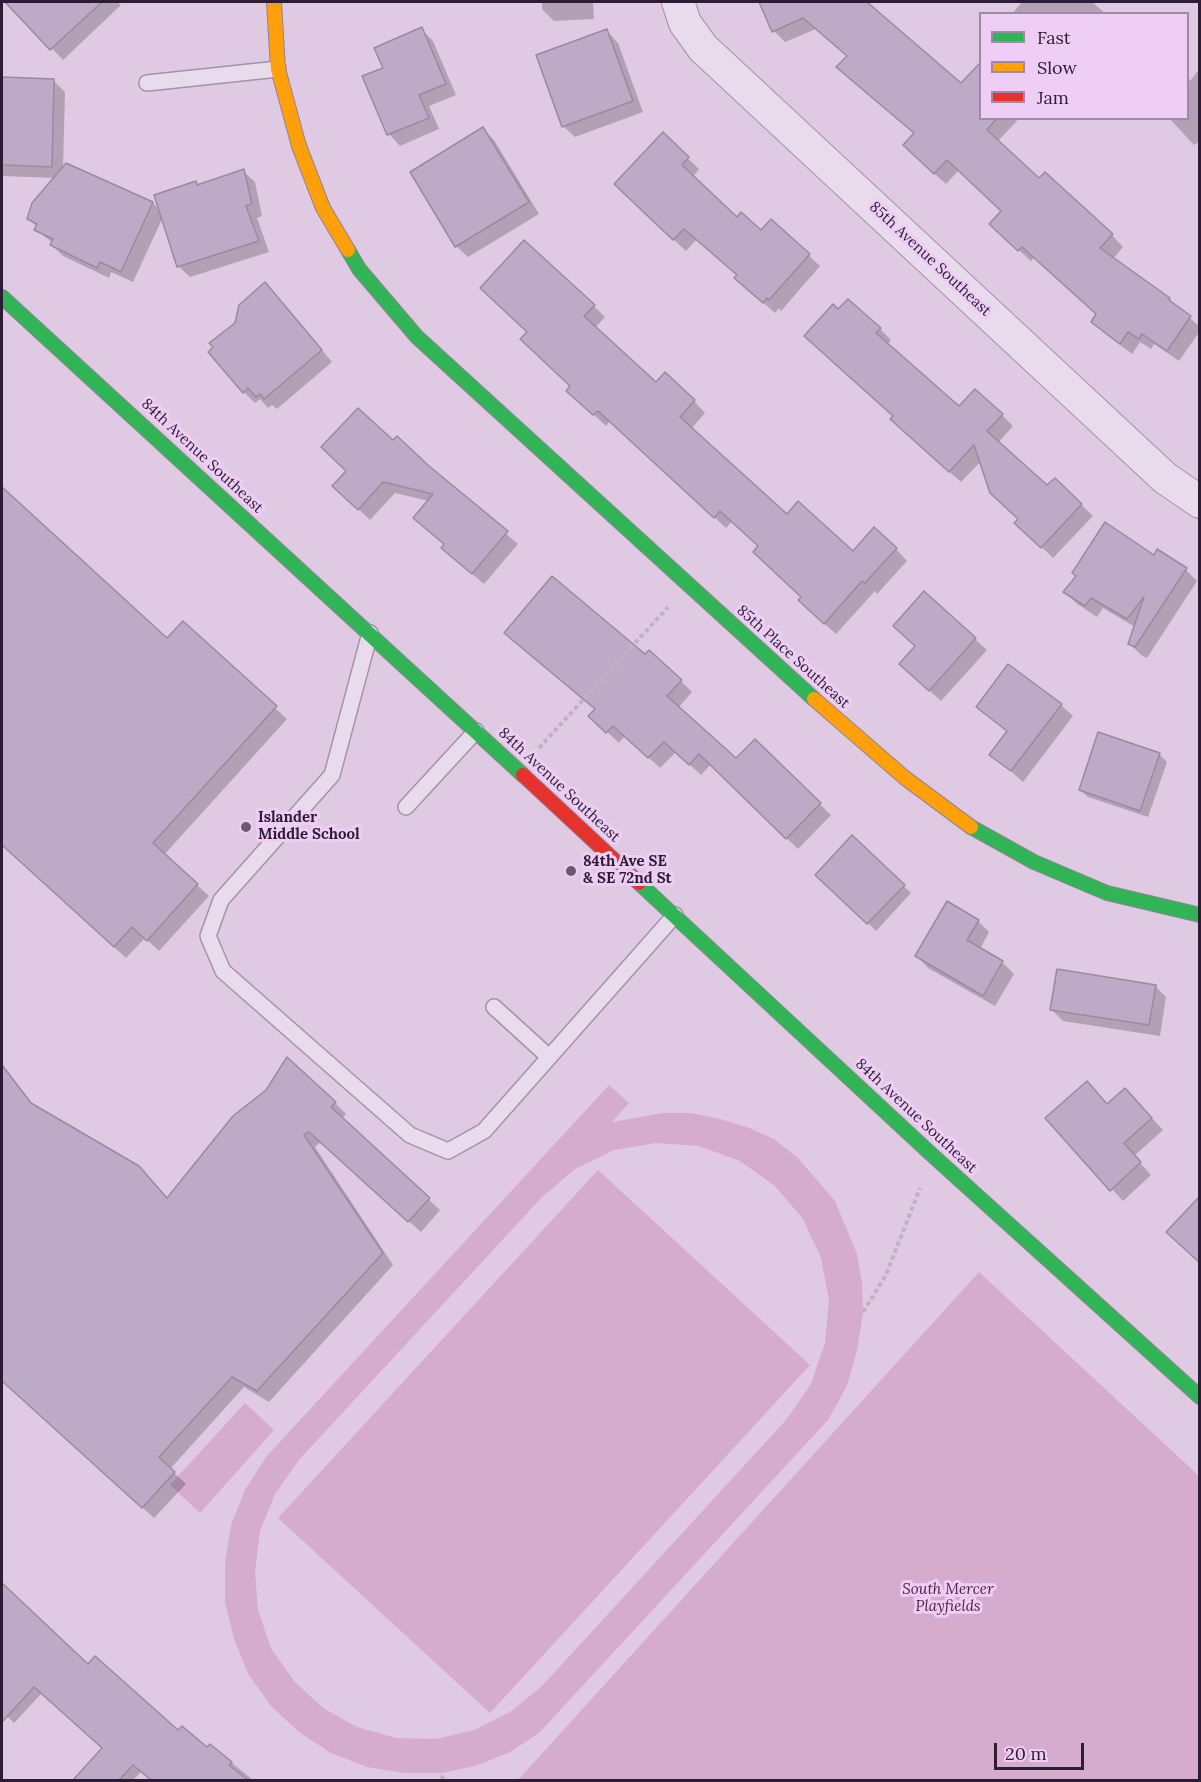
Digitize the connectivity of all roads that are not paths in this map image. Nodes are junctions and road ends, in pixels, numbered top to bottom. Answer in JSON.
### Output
{"nodes":[{"id":1,"x":274,"y":2,"type":"edge"},
{"id":2,"x":678,"y":2,"type":"edge"},
{"id":3,"x":278,"y":69,"type":"junction"},
{"id":4,"x":147,"y":83,"type":"dead end"},
{"id":5,"x":2,"y":297,"type":"edge"},
{"id":6,"x":1200,"y":502,"type":"edge"},
{"id":7,"x":370,"y":633,"type":"junction"},
{"id":8,"x":476,"y":731,"type":"junction"},
{"id":9,"x":406,"y":807,"type":"dead end"},
{"id":10,"x":675,"y":915,"type":"junction"},
{"id":11,"x":1200,"y":915,"type":"edge"},
{"id":12,"x":495,"y":1007,"type":"dead end"},
{"id":13,"x":549,"y":1057,"type":"junction"},
{"id":14,"x":1200,"y":1397,"type":"edge"}],
"edges":[{"from":1,"to":3,"type":"street","name":"85th Place Southeast"},
{"from":2,"to":6,"type":"street","name":"85th Avenue Southeast"},
{"from":3,"to":4,"type":"lane"},
{"from":3,"to":11,"type":"street","name":"85th Place Southeast"},
{"from":5,"to":7,"type":"street","name":"84th Avenue Southeast"},
{"from":7,"to":8,"type":"street","name":"84th Avenue Southeast"},
{"from":7,"to":13,"type":"lane"},
{"from":8,"to":9,"type":"lane"},
{"from":8,"to":10,"type":"street","name":"84th Avenue Southeast"},
{"from":10,"to":13,"type":"lane"},
{"from":10,"to":14,"type":"street","name":"84th Avenue Southeast"},
{"from":12,"to":13,"type":"lane"}]}
